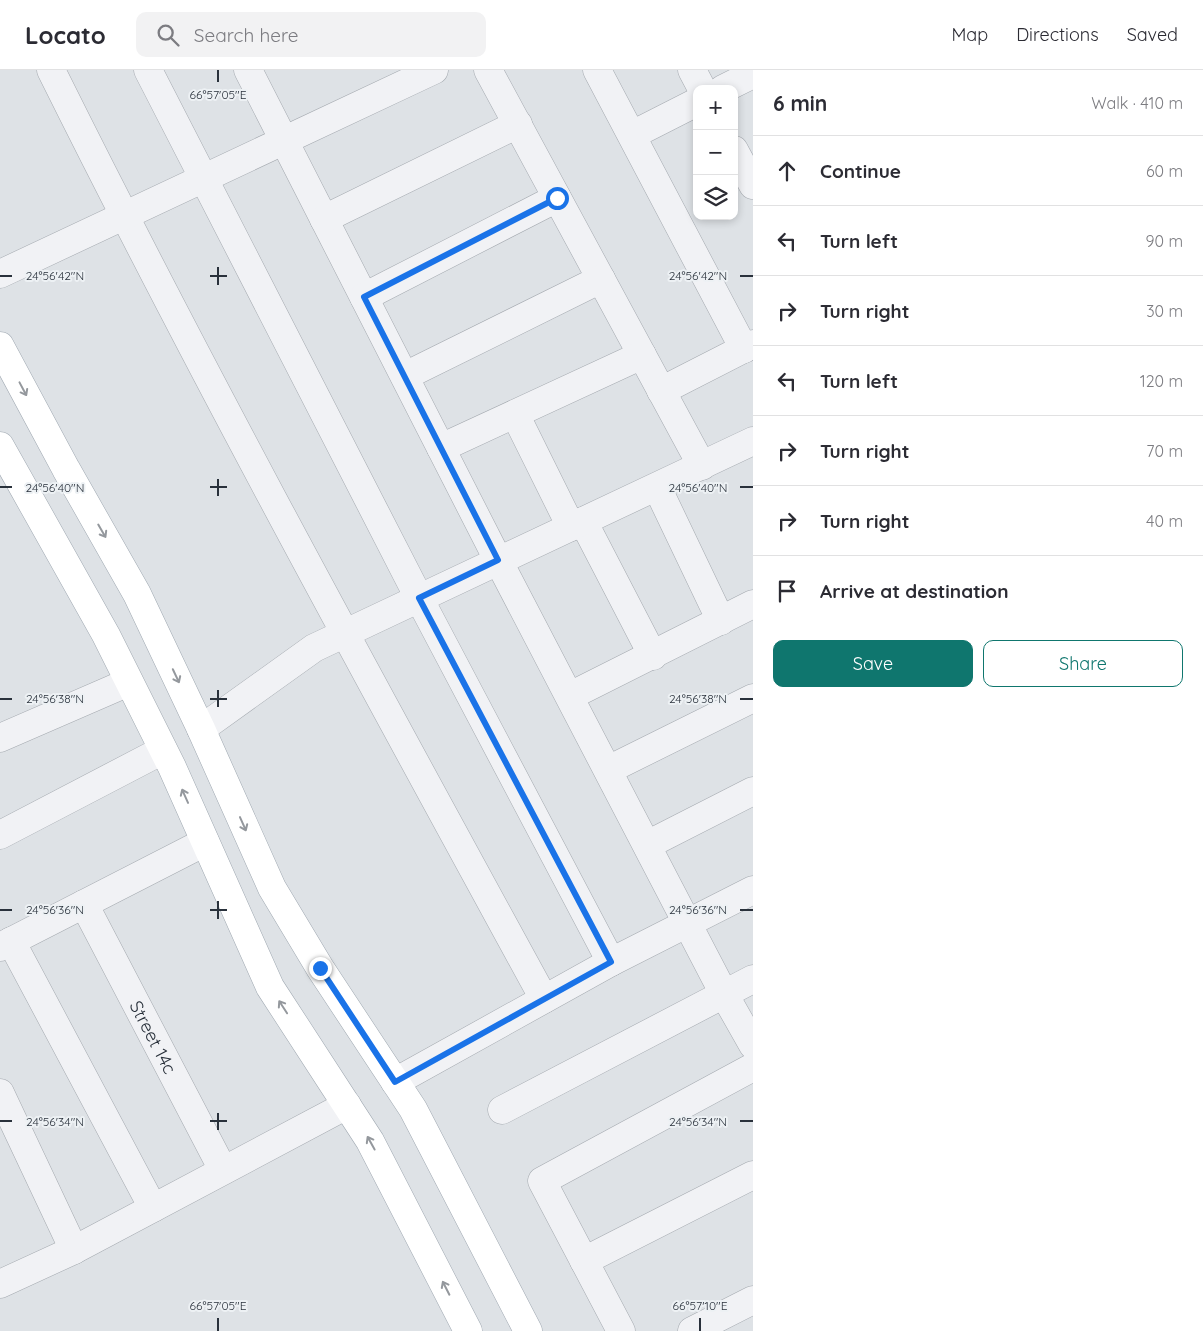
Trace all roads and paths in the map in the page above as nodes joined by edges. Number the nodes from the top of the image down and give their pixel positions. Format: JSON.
{"nodes":[{"id":1,"x":51,"y":70,"type":"edge"},
{"id":2,"x":148,"y":70,"type":"edge"},
{"id":3,"x":248,"y":70,"type":"edge"},
{"id":4,"x":434,"y":70,"type":"edge"},
{"id":5,"x":488,"y":70,"type":"edge"},
{"id":6,"x":597,"y":70,"type":"edge"},
{"id":7,"x":692,"y":70,"type":"edge"},
{"id":8,"x":753,"y":74,"type":"edge"},
{"id":9,"x":700,"y":85,"type":"edge"},
{"id":10,"x":731,"y":85,"type":"edge"},
{"id":11,"x":693,"y":104,"type":"edge"},
{"id":12,"x":518,"y":124,"type":"junction"},
{"id":13,"x":632,"y":135,"type":"junction"},
{"id":14,"x":284,"y":141,"type":"junction"},
{"id":15,"x":738,"y":157,"type":"edge"},
{"id":16,"x":203,"y":178,"type":"junction"},
{"id":17,"x":753,"y":185,"type":"edge"},
{"id":18,"x":557,"y":198,"type":"junction"},
{"id":19,"x":123,"y":216,"type":"junction"},
{"id":20,"x":324,"y":219,"type":"junction"},
{"id":21,"x":0,"y":274,"type":"edge"},
{"id":22,"x":601,"y":278,"type":"junction"},
{"id":23,"x":364,"y":297,"type":"junction"},
{"id":24,"x":0,"y":346,"type":"edge"},
{"id":25,"x":748,"y":346,"type":"edge"},
{"id":26,"x":642,"y":355,"type":"junction"},
{"id":27,"x":405,"y":376,"type":"junction"},
{"id":28,"x":661,"y":391,"type":"junction"},
{"id":29,"x":515,"y":414,"type":"junction"},
{"id":30,"x":753,"y":441,"type":"edge"},
{"id":31,"x":0,"y":446,"type":"edge"},
{"id":32,"x":441,"y":448,"type":"junction"},
{"id":33,"x":702,"y":466,"type":"junction"},
{"id":34,"x":657,"y":487,"type":"junction"},
{"id":35,"x":577,"y":524,"type":"junction"},
{"id":36,"x":498,"y":560,"type":"junction"},
{"id":37,"x":419,"y":598,"type":"junction"},
{"id":38,"x":753,"y":604,"type":"edge"},
{"id":39,"x":721,"y":621,"type":"junction"},
{"id":40,"x":344,"y":634,"type":"junction"},
{"id":41,"x":653,"y":656,"type":"junction"},
{"id":42,"x":129,"y":682,"type":"junction"},
{"id":43,"x":570,"y":696,"type":"junction"},
{"id":44,"x":753,"y":698,"type":"edge"},
{"id":45,"x":201,"y":729,"type":"junction"},
{"id":46,"x":0,"y":738,"type":"edge"},
{"id":47,"x":163,"y":750,"type":"junction"},
{"id":48,"x":608,"y":770,"type":"junction"},
{"id":49,"x":753,"y":791,"type":"edge"},
{"id":50,"x":0,"y":835,"type":"edge"},
{"id":51,"x":205,"y":842,"type":"junction"},
{"id":52,"x":647,"y":845,"type":"junction"},
{"id":53,"x":753,"y":890,"type":"edge"},
{"id":54,"x":84,"y":904,"type":"junction"},
{"id":55,"x":687,"y":923,"type":"junction"},
{"id":56,"x":6,"y":944,"type":"edge"},
{"id":57,"x":611,"y":962,"type":"junction"},
{"id":58,"x":753,"y":979,"type":"edge"},
{"id":59,"x":724,"y":994,"type":"junction"},
{"id":60,"x":544,"y":999,"type":"junction"},
{"id":61,"x":753,"y":1045,"type":"edge"},
{"id":62,"x":753,"y":1067,"type":"edge"},
{"id":63,"x":395,"y":1082,"type":"junction"},
{"id":64,"x":0,"y":1093,"type":"edge"},
{"id":65,"x":347,"y":1105,"type":"junction"},
{"id":66,"x":502,"y":1110,"type":"dead end"},
{"id":67,"x":223,"y":1170,"type":"junction"},
{"id":68,"x":753,"y":1175,"type":"edge"},
{"id":69,"x":153,"y":1208,"type":"junction"},
{"id":70,"x":74,"y":1250,"type":"junction"},
{"id":71,"x":584,"y":1261,"type":"junction"},
{"id":72,"x":0,"y":1284,"type":"edge"},
{"id":73,"x":753,"y":1300,"type":"edge"},
{"id":74,"x":468,"y":1331,"type":"edge"},
{"id":75,"x":528,"y":1331,"type":"edge"},
{"id":76,"x":621,"y":1331,"type":"edge"},
{"id":77,"x":692,"y":1331,"type":"edge"}],
"edges":[{"from":1,"to":19,"type":"street"},
{"from":2,"to":16,"type":"street"},
{"from":3,"to":14,"type":"street"},
{"from":4,"to":14,"type":"street"},
{"from":5,"to":12,"type":"street"},
{"from":6,"to":13,"type":"street"},
{"from":7,"to":9,"type":"street"},
{"from":8,"to":10,"type":"street"},
{"from":11,"to":13,"type":"street"},
{"from":12,"to":18,"type":"street"},
{"from":12,"to":20,"type":"street"},
{"from":13,"to":25,"type":"street"},
{"from":14,"to":16,"type":"street"},
{"from":14,"to":20,"type":"street"},
{"from":15,"to":17,"type":"street"},
{"from":16,"to":19,"type":"street"},
{"from":16,"to":37,"type":"street"},
{"from":18,"to":22,"type":"street"},
{"from":18,"to":23,"type":"street"},
{"from":19,"to":21,"type":"street"},
{"from":19,"to":40,"type":"street"},
{"from":20,"to":23,"type":"street"},
{"from":22,"to":26,"type":"street"},
{"from":22,"to":27,"type":"street"},
{"from":23,"to":27,"type":"street"},
{"from":24,"to":45,"type":"main road","one_way":true},
{"from":25,"to":28,"type":"street"},
{"from":26,"to":28,"type":"street"},
{"from":26,"to":29,"type":"street"},
{"from":27,"to":32,"type":"street"},
{"from":28,"to":33,"type":"street"},
{"from":29,"to":32,"type":"street"},
{"from":29,"to":35,"type":"street"},
{"from":30,"to":33,"type":"street"},
{"from":31,"to":42,"type":"main road"},
{"from":32,"to":36,"type":"street"},
{"from":33,"to":34,"type":"street"},
{"from":34,"to":35,"type":"street"},
{"from":34,"to":39,"type":"street"},
{"from":35,"to":36,"type":"street"},
{"from":35,"to":41,"type":"street"},
{"from":36,"to":37,"type":"street"},
{"from":36,"to":43,"type":"street"},
{"from":37,"to":40,"type":"street"},
{"from":37,"to":57,"type":"street"},
{"from":38,"to":39,"type":"street"},
{"from":39,"to":41,"type":"street"},
{"from":40,"to":45,"type":"street"},
{"from":40,"to":60,"type":"street"},
{"from":41,"to":43,"type":"street"},
{"from":42,"to":46,"type":"street"},
{"from":42,"to":47,"type":"main road"},
{"from":43,"to":48,"type":"street"},
{"from":44,"to":48,"type":"street"},
{"from":45,"to":63,"type":"main road","one_way":true},
{"from":47,"to":50,"type":"street"},
{"from":51,"to":47,"type":"main road","one_way":true},
{"from":48,"to":52,"type":"street"},
{"from":49,"to":52,"type":"street"},
{"from":51,"to":54,"type":"street"},
{"from":65,"to":51,"type":"main road","one_way":true},
{"from":52,"to":55,"type":"street"},
{"from":53,"to":55,"type":"street"},
{"from":54,"to":56,"type":"street"},
{"from":54,"to":67,"type":"street","name":"Street 14c"},
{"from":55,"to":57,"type":"street"},
{"from":55,"to":59,"type":"street"},
{"from":56,"to":69,"type":"street"},
{"from":57,"to":60,"type":"street"},
{"from":58,"to":59,"type":"street"},
{"from":59,"to":61,"type":"street"},
{"from":59,"to":66,"type":"street"},
{"from":60,"to":63,"type":"street"},
{"from":62,"to":71,"type":"street"},
{"from":63,"to":75,"type":"main road"},
{"from":64,"to":70,"type":"street"},
{"from":65,"to":67,"type":"street"},
{"from":74,"to":65,"type":"main road","one_way":true},
{"from":67,"to":69,"type":"street"},
{"from":68,"to":71,"type":"street"},
{"from":69,"to":70,"type":"street"},
{"from":70,"to":72,"type":"street"},
{"from":71,"to":76,"type":"street"},
{"from":73,"to":77,"type":"street"}]}
